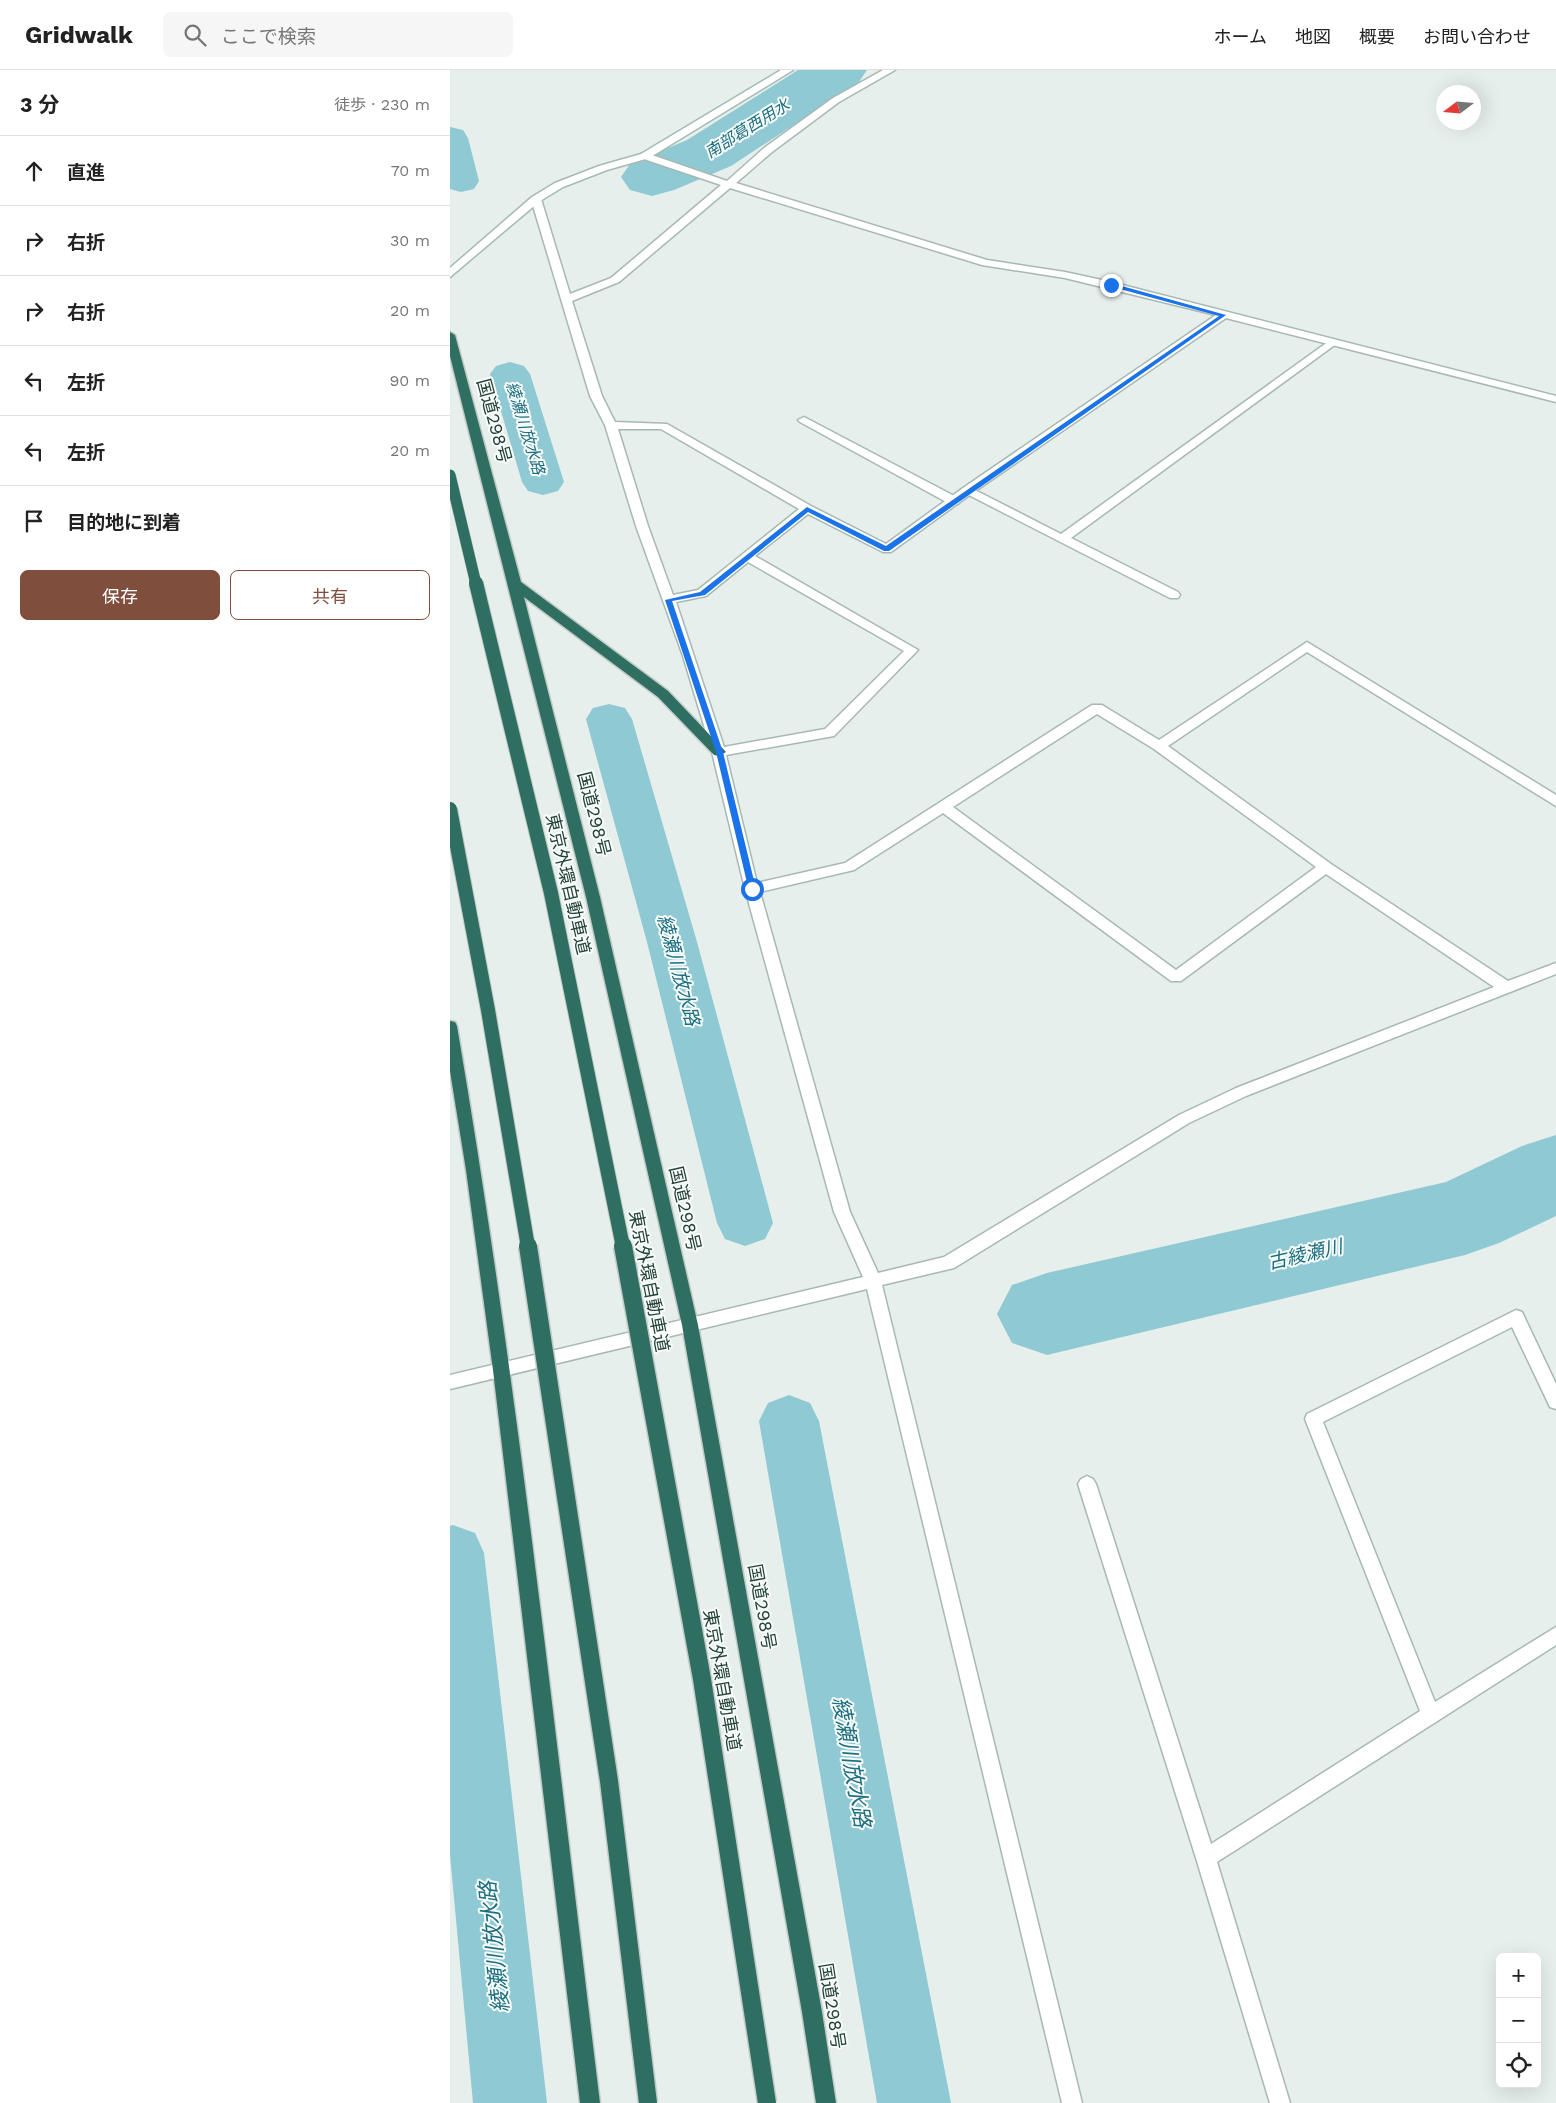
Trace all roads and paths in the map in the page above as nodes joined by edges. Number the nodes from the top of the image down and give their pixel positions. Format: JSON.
{"nodes":[{"id":1,"x":788,"y":70,"type":"edge"},
{"id":2,"x":890,"y":70,"type":"edge"},
{"id":3,"x":645,"y":156,"type":"junction"},
{"id":4,"x":727,"y":184,"type":"junction"},
{"id":5,"x":536,"y":199,"type":"junction"},
{"id":6,"x":450,"y":274,"type":"edge"},
{"id":7,"x":567,"y":299,"type":"junction"},
{"id":8,"x":1224,"y":315,"type":"junction"},
{"id":9,"x":450,"y":335,"type":"edge"},
{"id":10,"x":1332,"y":342,"type":"junction"},
{"id":11,"x":1556,"y":399,"type":"edge"},
{"id":12,"x":804,"y":420,"type":"dead end"},
{"id":13,"x":611,"y":425,"type":"junction"},
{"id":14,"x":450,"y":475,"type":"edge"},
{"id":15,"x":967,"y":491,"type":"junction"},
{"id":16,"x":954,"y":501,"type":"junction"},
{"id":17,"x":807,"y":509,"type":"junction"},
{"id":18,"x":1062,"y":539,"type":"junction"},
{"id":19,"x":749,"y":558,"type":"junction"},
{"id":20,"x":515,"y":584,"type":"junction"},
{"id":21,"x":1174,"y":595,"type":"dead end"},
{"id":22,"x":668,"y":600,"type":"junction"},
{"id":23,"x":1159,"y":746,"type":"junction"},
{"id":24,"x":719,"y":752,"type":"junction"},
{"id":25,"x":1556,"y":801,"type":"edge"},
{"id":26,"x":942,"y":806,"type":"junction"},
{"id":27,"x":450,"y":809,"type":"edge"},
{"id":28,"x":1326,"y":867,"type":"junction"},
{"id":29,"x":752,"y":889,"type":"junction"},
{"id":30,"x":1556,"y":968,"type":"edge"},
{"id":31,"x":1504,"y":986,"type":"junction"},
{"id":32,"x":450,"y":1026,"type":"edge"},
{"id":33,"x":873,"y":1281,"type":"junction"},
{"id":34,"x":690,"y":1325,"type":"junction"},
{"id":35,"x":502,"y":1370,"type":"junction"},
{"id":36,"x":450,"y":1382,"type":"edge"},
{"id":37,"x":1556,"y":1402,"type":"edge"},
{"id":38,"x":1088,"y":1484,"type":"dead end"},
{"id":39,"x":1556,"y":1636,"type":"edge"},
{"id":40,"x":1431,"y":1715,"type":"junction"},
{"id":41,"x":1206,"y":1858,"type":"junction"},
{"id":42,"x":590,"y":2103,"type":"edge"},
{"id":43,"x":648,"y":2103,"type":"edge"},
{"id":44,"x":768,"y":2103,"type":"edge"},
{"id":45,"x":826,"y":2103,"type":"edge"},
{"id":46,"x":1072,"y":2103,"type":"edge"},
{"id":47,"x":1280,"y":2103,"type":"edge"}],
"edges":[{"from":1,"to":3,"type":"street"},
{"from":2,"to":4,"type":"street"},
{"from":3,"to":4,"type":"street"},
{"from":3,"to":5,"type":"street"},
{"from":4,"to":7,"type":"street"},
{"from":4,"to":8,"type":"street"},
{"from":5,"to":6,"type":"street"},
{"from":5,"to":7,"type":"street"},
{"from":7,"to":13,"type":"street"},
{"from":8,"to":10,"type":"street"},
{"from":8,"to":15,"type":"street"},
{"from":9,"to":20,"type":"highway","name":"国道298号"},
{"from":10,"to":11,"type":"street"},
{"from":10,"to":18,"type":"street"},
{"from":12,"to":16,"type":"street"},
{"from":13,"to":17,"type":"street"},
{"from":13,"to":22,"type":"street"},
{"from":14,"to":44,"type":"highway","name":"東京外環自動車道","bridge":true},
{"from":15,"to":16,"type":"street"},
{"from":15,"to":18,"type":"street"},
{"from":16,"to":17,"type":"street"},
{"from":17,"to":19,"type":"street"},
{"from":18,"to":21,"type":"street"},
{"from":19,"to":22,"type":"street"},
{"from":19,"to":24,"type":"street"},
{"from":20,"to":24,"type":"highway"},
{"from":20,"to":34,"type":"highway","name":"国道298号"},
{"from":22,"to":24,"type":"street"},
{"from":23,"to":25,"type":"street"},
{"from":23,"to":26,"type":"street"},
{"from":23,"to":28,"type":"street"},
{"from":24,"to":29,"type":"street"},
{"from":26,"to":28,"type":"street"},
{"from":26,"to":29,"type":"street"},
{"from":27,"to":43,"type":"highway","bridge":true},
{"from":28,"to":31,"type":"street"},
{"from":29,"to":33,"type":"street"},
{"from":30,"to":31,"type":"street"},
{"from":31,"to":33,"type":"street"},
{"from":32,"to":35,"type":"highway"},
{"from":33,"to":34,"type":"street"},
{"from":33,"to":46,"type":"street"},
{"from":34,"to":35,"type":"street"},
{"from":34,"to":45,"type":"highway","name":"国道298号"},
{"from":35,"to":36,"type":"street"},
{"from":35,"to":42,"type":"highway"},
{"from":37,"to":40,"type":"street"},
{"from":38,"to":41,"type":"street"},
{"from":39,"to":40,"type":"street"},
{"from":40,"to":41,"type":"street"},
{"from":41,"to":47,"type":"street"}]}
